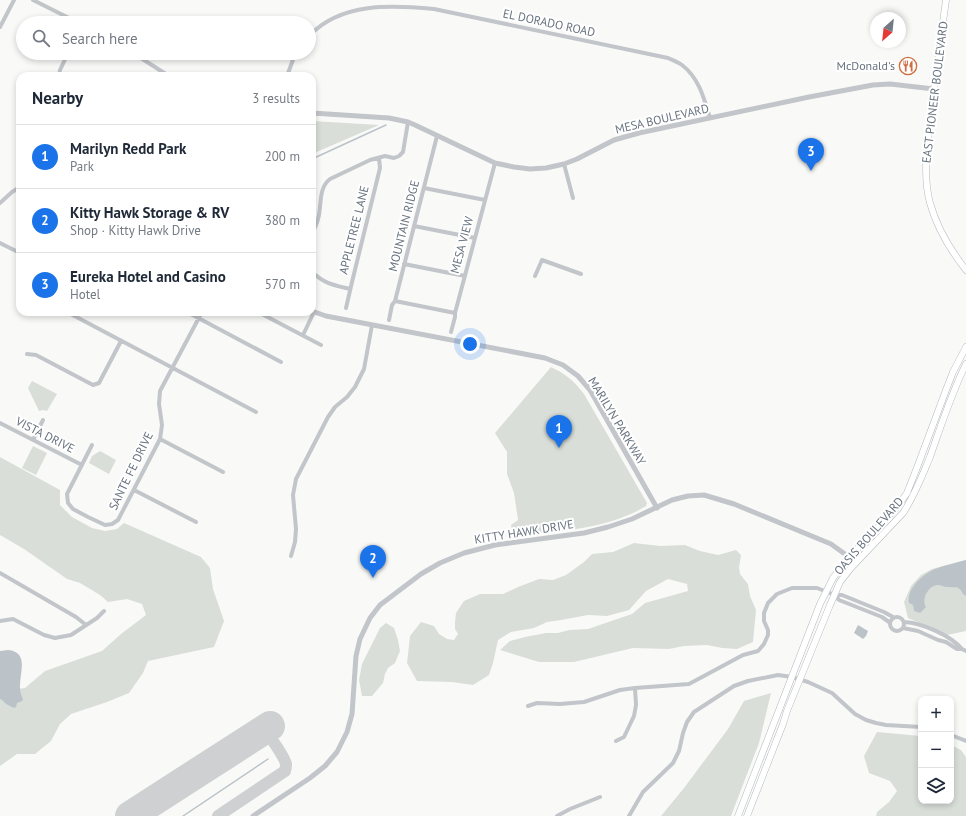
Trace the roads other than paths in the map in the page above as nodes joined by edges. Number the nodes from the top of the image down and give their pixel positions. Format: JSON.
{"nodes":[{"id":1,"x":14,"y":0,"type":"edge"},
{"id":2,"x":33,"y":0,"type":"edge"},
{"id":3,"x":946,"y":0,"type":"edge"},
{"id":4,"x":64,"y":16,"type":"edge"},
{"id":5,"x":0,"y":27,"type":"edge"},
{"id":6,"x":316,"y":30,"type":"edge"},
{"id":7,"x":65,"y":60,"type":"edge"},
{"id":8,"x":143,"y":60,"type":"edge"},
{"id":9,"x":293,"y":60,"type":"edge"},
{"id":10,"x":59,"y":72,"type":"edge"},
{"id":11,"x":159,"y":72,"type":"edge"},
{"id":12,"x":289,"y":72,"type":"edge"},
{"id":13,"x":934,"y":89,"type":"junction"},
{"id":14,"x":316,"y":113,"type":"edge"},
{"id":15,"x":710,"y":118,"type":"junction"},
{"id":16,"x":408,"y":122,"type":"junction"},
{"id":17,"x":437,"y":136,"type":"junction"},
{"id":18,"x":379,"y":158,"type":"junction"},
{"id":19,"x":495,"y":163,"type":"junction"},
{"id":20,"x":564,"y":164,"type":"junction"},
{"id":21,"x":424,"y":188,"type":"junction"},
{"id":22,"x":16,"y":190,"type":"edge"},
{"id":23,"x":573,"y":198,"type":"dead end"},
{"id":24,"x":485,"y":200,"type":"junction"},
{"id":25,"x":0,"y":203,"type":"edge"},
{"id":26,"x":316,"y":223,"type":"edge"},
{"id":27,"x":414,"y":226,"type":"junction"},
{"id":28,"x":475,"y":238,"type":"junction"},
{"id":29,"x":0,"y":243,"type":"edge"},
{"id":30,"x":16,"y":251,"type":"edge"},
{"id":31,"x":404,"y":264,"type":"junction"},
{"id":32,"x":966,"y":270,"type":"edge"},
{"id":33,"x":580,"y":274,"type":"dead end"},
{"id":34,"x":316,"y":276,"type":"edge"},
{"id":35,"x":465,"y":276,"type":"junction"},
{"id":36,"x":535,"y":276,"type":"dead end"},
{"id":37,"x":350,"y":289,"type":"junction"},
{"id":38,"x":395,"y":301,"type":"junction"},
{"id":39,"x":346,"y":308,"type":"dead end"},
{"id":40,"x":316,"y":313,"type":"edge"},
{"id":41,"x":455,"y":313,"type":"junction"},
{"id":42,"x":74,"y":316,"type":"edge"},
{"id":43,"x":195,"y":316,"type":"edge"},
{"id":44,"x":266,"y":316,"type":"edge"},
{"id":45,"x":311,"y":316,"type":"edge"},
{"id":46,"x":199,"y":318,"type":"junction"},
{"id":47,"x":389,"y":320,"type":"dead end"},
{"id":48,"x":372,"y":325,"type":"junction"},
{"id":49,"x":451,"y":332,"type":"dead end"},
{"id":50,"x":303,"y":335,"type":"junction"},
{"id":51,"x":121,"y":341,"type":"junction"},
{"id":52,"x":321,"y":345,"type":"dead end"},
{"id":53,"x":966,"y":347,"type":"edge"},
{"id":54,"x":27,"y":354,"type":"dead end"},
{"id":55,"x":281,"y":362,"type":"dead end"},
{"id":56,"x":966,"y":364,"type":"edge"},
{"id":57,"x":172,"y":368,"type":"junction"},
{"id":58,"x":256,"y":412,"type":"dead end"},
{"id":59,"x":43,"y":420,"type":"dead end"},
{"id":60,"x":0,"y":423,"type":"edge"},
{"id":61,"x":160,"y":439,"type":"junction"},
{"id":62,"x":33,"y":440,"type":"junction"},
{"id":63,"x":92,"y":445,"type":"dead end"},
{"id":64,"x":82,"y":465,"type":"junction"},
{"id":65,"x":223,"y":472,"type":"dead end"},
{"id":66,"x":134,"y":490,"type":"junction"},
{"id":67,"x":657,"y":508,"type":"junction"},
{"id":68,"x":196,"y":522,"type":"dead end"},
{"id":69,"x":291,"y":556,"type":"dead end"},
{"id":70,"x":850,"y":557,"type":"junction"},
{"id":71,"x":856,"y":562,"type":"junction"},
{"id":72,"x":0,"y":573,"type":"edge"},
{"id":73,"x":826,"y":591,"type":"junction"},
{"id":74,"x":835,"y":595,"type":"junction"},
{"id":75,"x":104,"y":611,"type":"dead end"},
{"id":76,"x":893,"y":617,"type":"junction"},
{"id":77,"x":0,"y":621,"type":"edge"},
{"id":78,"x":889,"y":622,"type":"junction"},
{"id":79,"x":904,"y":622,"type":"junction"},
{"id":80,"x":86,"y":625,"type":"junction"},
{"id":81,"x":903,"y":628,"type":"junction"},
{"id":82,"x":964,"y":650,"type":"edge"},
{"id":83,"x":792,"y":678,"type":"junction"},
{"id":84,"x":800,"y":680,"type":"junction"},
{"id":85,"x":635,"y":688,"type":"junction"},
{"id":86,"x":528,"y":706,"type":"dead end"},
{"id":87,"x":918,"y":727,"type":"edge"},
{"id":88,"x":954,"y":736,"type":"edge"},
{"id":89,"x":616,"y":741,"type":"dead end"},
{"id":90,"x":966,"y":741,"type":"edge"},
{"id":91,"x":600,"y":797,"type":"dead end"},
{"id":92,"x":253,"y":816,"type":"edge"},
{"id":93,"x":557,"y":816,"type":"edge"},
{"id":94,"x":629,"y":816,"type":"edge"},
{"id":95,"x":738,"y":816,"type":"edge"},
{"id":96,"x":747,"y":816,"type":"edge"}],
"edges":[{"from":1,"to":5,"type":"street"},
{"from":2,"to":4,"type":"street"},
{"from":3,"to":13,"type":"main road","name":"EAST PIONEER BOULEVARD"},
{"from":6,"to":15,"type":"street","name":"EL DORADO ROAD"},
{"from":7,"to":10,"type":"street"},
{"from":8,"to":11,"type":"street"},
{"from":9,"to":12,"type":"street"},
{"from":13,"to":15,"type":"street","name":"MESA BOULEVARD"},
{"from":13,"to":32,"type":"main road","name":"EAST PIONEER BOULEVARD"},
{"from":14,"to":16,"type":"street","name":"MESA BOULEVARD"},
{"from":15,"to":20,"type":"street","name":"MESA BOULEVARD"},
{"from":16,"to":17,"type":"street","name":"MESA BOULEVARD"},
{"from":16,"to":18,"type":"street"},
{"from":17,"to":19,"type":"street","name":"MESA BOULEVARD"},
{"from":17,"to":21,"type":"street","name":"MOUNTAIN RIDGE"},
{"from":18,"to":26,"type":"street"},
{"from":18,"to":37,"type":"street","name":"APPLETREE LANE"},
{"from":19,"to":20,"type":"street","name":"MESA BOULEVARD"},
{"from":19,"to":24,"type":"street","name":"MESA VIEW"},
{"from":20,"to":23,"type":"street"},
{"from":21,"to":24,"type":"street"},
{"from":21,"to":27,"type":"street","name":"MOUNTAIN RIDGE"},
{"from":22,"to":25,"type":"street"},
{"from":24,"to":28,"type":"street","name":"MESA VIEW"},
{"from":27,"to":28,"type":"street"},
{"from":27,"to":31,"type":"street","name":"MOUNTAIN RIDGE"},
{"from":28,"to":35,"type":"street","name":"MESA VIEW"},
{"from":29,"to":30,"type":"street"},
{"from":31,"to":35,"type":"street"},
{"from":31,"to":38,"type":"street","name":"MOUNTAIN RIDGE"},
{"from":33,"to":36,"type":"street"},
{"from":34,"to":37,"type":"street"},
{"from":35,"to":41,"type":"street","name":"MESA VIEW"},
{"from":37,"to":39,"type":"street","name":"APPLETREE LANE"},
{"from":38,"to":41,"type":"street"},
{"from":38,"to":47,"type":"street","name":"MOUNTAIN RIDGE"},
{"from":40,"to":48,"type":"street","name":"MARILYN PARKWAY"},
{"from":41,"to":49,"type":"street","name":"MESA VIEW"},
{"from":42,"to":51,"type":"street"},
{"from":43,"to":46,"type":"street"},
{"from":44,"to":50,"type":"street"},
{"from":45,"to":50,"type":"street"},
{"from":46,"to":55,"type":"street"},
{"from":46,"to":57,"type":"street","name":"SANTE FE DRIVE"},
{"from":48,"to":67,"type":"street","name":"MARILYN PARKWAY"},
{"from":48,"to":69,"type":"street"},
{"from":50,"to":52,"type":"street"},
{"from":51,"to":54,"type":"street"},
{"from":51,"to":57,"type":"street"},
{"from":53,"to":70,"type":"main road","name":"OASIS BOULEVARD"},
{"from":56,"to":71,"type":"main road","name":"OASIS BOULEVARD"},
{"from":57,"to":58,"type":"street"},
{"from":57,"to":61,"type":"street","name":"SANTE FE DRIVE"},
{"from":59,"to":62,"type":"street"},
{"from":60,"to":62,"type":"street","name":"VISTA DRIVE"},
{"from":61,"to":65,"type":"street"},
{"from":61,"to":66,"type":"street","name":"SANTE FE DRIVE"},
{"from":62,"to":64,"type":"street","name":"VISTA DRIVE"},
{"from":63,"to":64,"type":"street"},
{"from":64,"to":66,"type":"street","name":"SANTE FE DRIVE"},
{"from":66,"to":68,"type":"street"},
{"from":67,"to":70,"type":"street","name":"KITTY HAWK DRIVE"},
{"from":67,"to":92,"type":"street","name":"KITTY HAWK DRIVE"},
{"from":70,"to":71,"type":"street","name":"KITTY HAWK DRIVE"},
{"from":70,"to":73,"type":"main road","name":"OASIS BOULEVARD"},
{"from":71,"to":74,"type":"main road","name":"OASIS BOULEVARD"},
{"from":72,"to":80,"type":"street"},
{"from":73,"to":74,"type":"street"},
{"from":73,"to":83,"type":"main road","name":"OASIS BOULEVARD"},
{"from":73,"to":85,"type":"street"},
{"from":74,"to":76,"type":"street"},
{"from":74,"to":78,"type":"street"},
{"from":74,"to":84,"type":"main road","name":"OASIS BOULEVARD"},
{"from":75,"to":80,"type":"street"},
{"from":76,"to":78,"type":"street"},
{"from":76,"to":79,"type":"street"},
{"from":77,"to":80,"type":"street"},
{"from":78,"to":81,"type":"street"},
{"from":79,"to":81,"type":"street"},
{"from":79,"to":82,"type":"street"},
{"from":81,"to":82,"type":"street"},
{"from":83,"to":84,"type":"street"},
{"from":83,"to":94,"type":"street"},
{"from":83,"to":95,"type":"main road","name":"OASIS BOULEVARD"},
{"from":84,"to":87,"type":"street"},
{"from":84,"to":96,"type":"main road","name":"OASIS BOULEVARD"},
{"from":85,"to":86,"type":"street"},
{"from":85,"to":89,"type":"street"},
{"from":88,"to":90,"type":"street"},
{"from":91,"to":93,"type":"street"}]}
